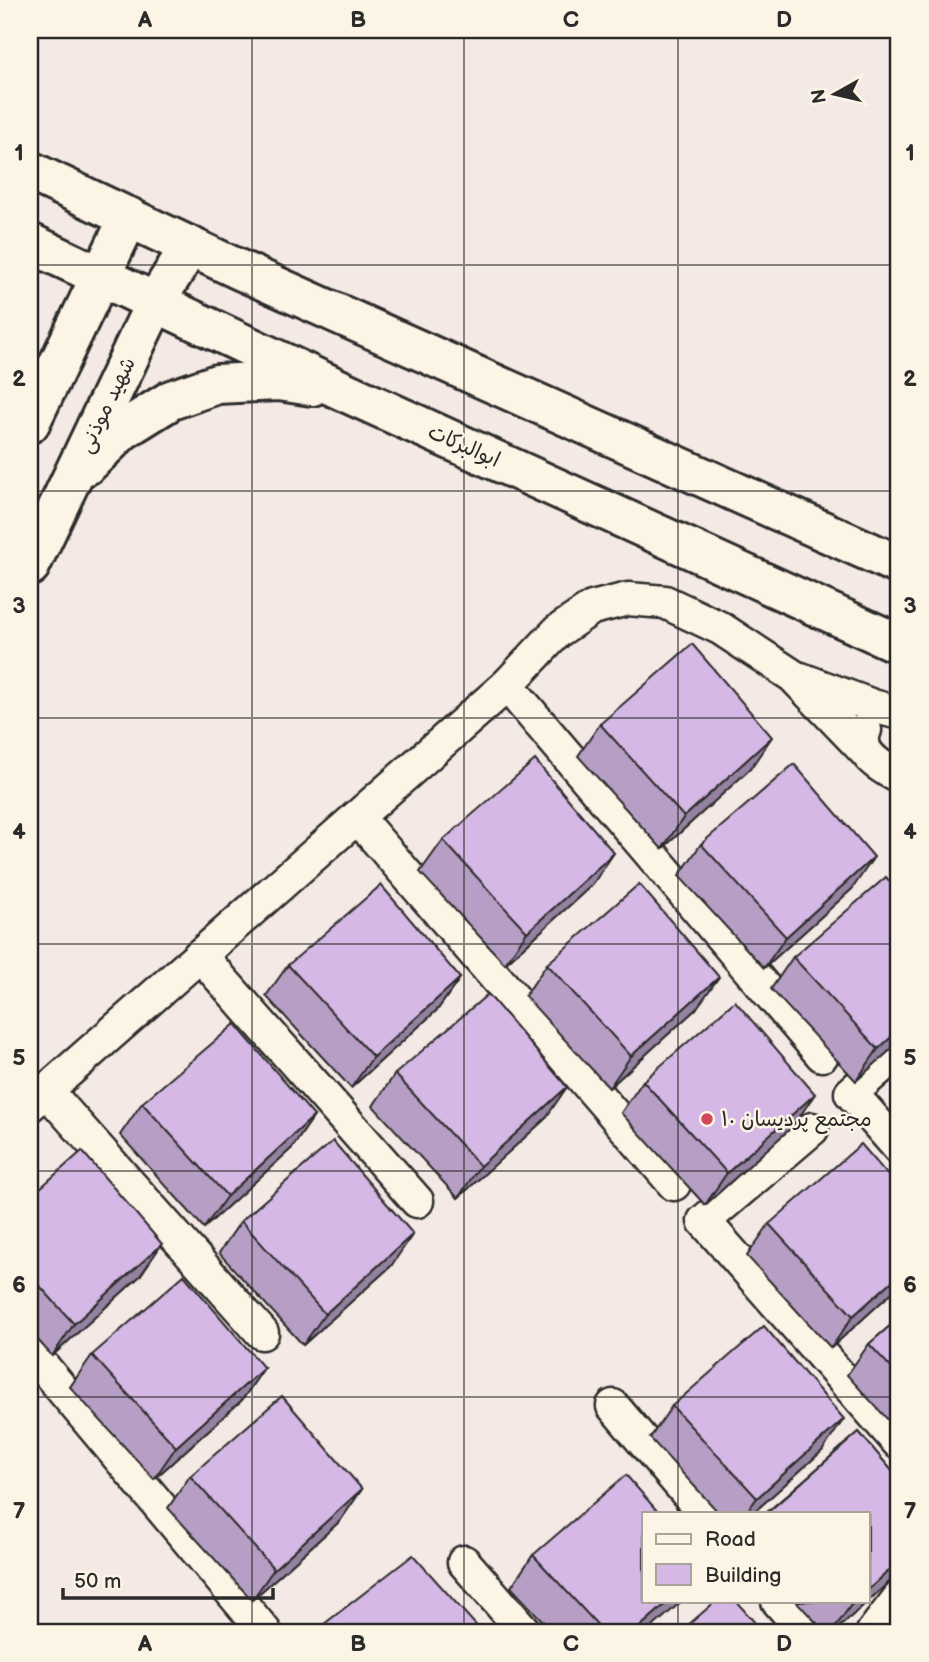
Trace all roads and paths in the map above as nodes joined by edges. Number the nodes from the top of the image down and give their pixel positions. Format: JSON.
{"nodes":[{"id":1,"x":30,"y":171,"type":"edge"},
{"id":2,"x":129,"y":218,"type":"junction"},
{"id":3,"x":30,"y":243,"type":"edge"},
{"id":4,"x":190,"y":246,"type":"junction"},
{"id":5,"x":100,"y":275,"type":"junction"},
{"id":6,"x":156,"y":302,"type":"junction"},
{"id":7,"x":341,"y":390,"type":"junction"},
{"id":8,"x":30,"y":423,"type":"edge"},
{"id":9,"x":67,"y":488,"type":"junction"},
{"id":10,"x":899,"y":565,"type":"edge"},
{"id":11,"x":30,"y":566,"type":"edge"},
{"id":12,"x":894,"y":643,"type":"edge"},
{"id":13,"x":793,"y":676,"type":"junction"},
{"id":14,"x":508,"y":685,"type":"junction"},
{"id":15,"x":899,"y":714,"type":"edge"},
{"id":16,"x":865,"y":751,"type":"junction"},
{"id":17,"x":899,"y":777,"type":"edge"},
{"id":18,"x":357,"y":817,"type":"junction"},
{"id":19,"x":200,"y":955,"type":"junction"},
{"id":20,"x":899,"y":1051,"type":"edge"},
{"id":21,"x":822,"y":1055,"type":"dead end"},
{"id":22,"x":38,"y":1098,"type":"edge"},
{"id":23,"x":811,"y":1129,"type":"edge"},
{"id":24,"x":899,"y":1148,"type":"edge"},
{"id":25,"x":674,"y":1184,"type":"dead end"},
{"id":26,"x":417,"y":1201,"type":"dead end"},
{"id":27,"x":262,"y":1333,"type":"dead end"},
{"id":28,"x":30,"y":1351,"type":"edge"},
{"id":29,"x":614,"y":1406,"type":"dead end"},
{"id":30,"x":899,"y":1443,"type":"edge"},
{"id":31,"x":703,"y":1512,"type":"edge"},
{"id":32,"x":464,"y":1563,"type":"dead end"},
{"id":33,"x":899,"y":1598,"type":"edge"},
{"id":34,"x":779,"y":1602,"type":"edge"},
{"id":35,"x":265,"y":1632,"type":"edge"},
{"id":36,"x":526,"y":1632,"type":"edge"},
{"id":37,"x":805,"y":1632,"type":"edge"},
{"id":38,"x":873,"y":1632,"type":"edge"}],
"edges":[{"from":1,"to":2,"type":"main road"},
{"from":2,"to":4,"type":"main road"},
{"from":2,"to":5,"type":"main road"},
{"from":3,"to":5,"type":"main road","name":"ابوالبرکات"},
{"from":4,"to":6,"type":"main road","name":"شهید موذنی"},
{"from":4,"to":10,"type":"main road"},
{"from":5,"to":6,"type":"main road","name":"ابوالبرکات"},
{"from":5,"to":8,"type":"main road"},
{"from":6,"to":7,"type":"main road","name":"ابوالبرکات"},
{"from":6,"to":9,"type":"main road","name":"شهید موذنی"},
{"from":7,"to":9,"type":"main road"},
{"from":7,"to":12,"type":"main road","name":"ابوالبرکات"},
{"from":9,"to":11,"type":"main road","name":"شهید موذنی"},
{"from":13,"to":14,"type":"street"},
{"from":13,"to":15,"type":"street"},
{"from":13,"to":16,"type":"street"},
{"from":14,"to":18,"type":"street"},
{"from":14,"to":21,"type":"street"},
{"from":15,"to":16,"type":"street"},
{"from":16,"to":17,"type":"street"},
{"from":18,"to":19,"type":"street"},
{"from":18,"to":25,"type":"street"},
{"from":19,"to":22,"type":"street"},
{"from":19,"to":26,"type":"street"},
{"from":20,"to":24,"type":"street"},
{"from":22,"to":27,"type":"street"},
{"from":23,"to":30,"type":"street"},
{"from":28,"to":35,"type":"street"},
{"from":29,"to":31,"type":"street"},
{"from":32,"to":36,"type":"street"},
{"from":33,"to":38,"type":"street"},
{"from":34,"to":37,"type":"street"}]}
